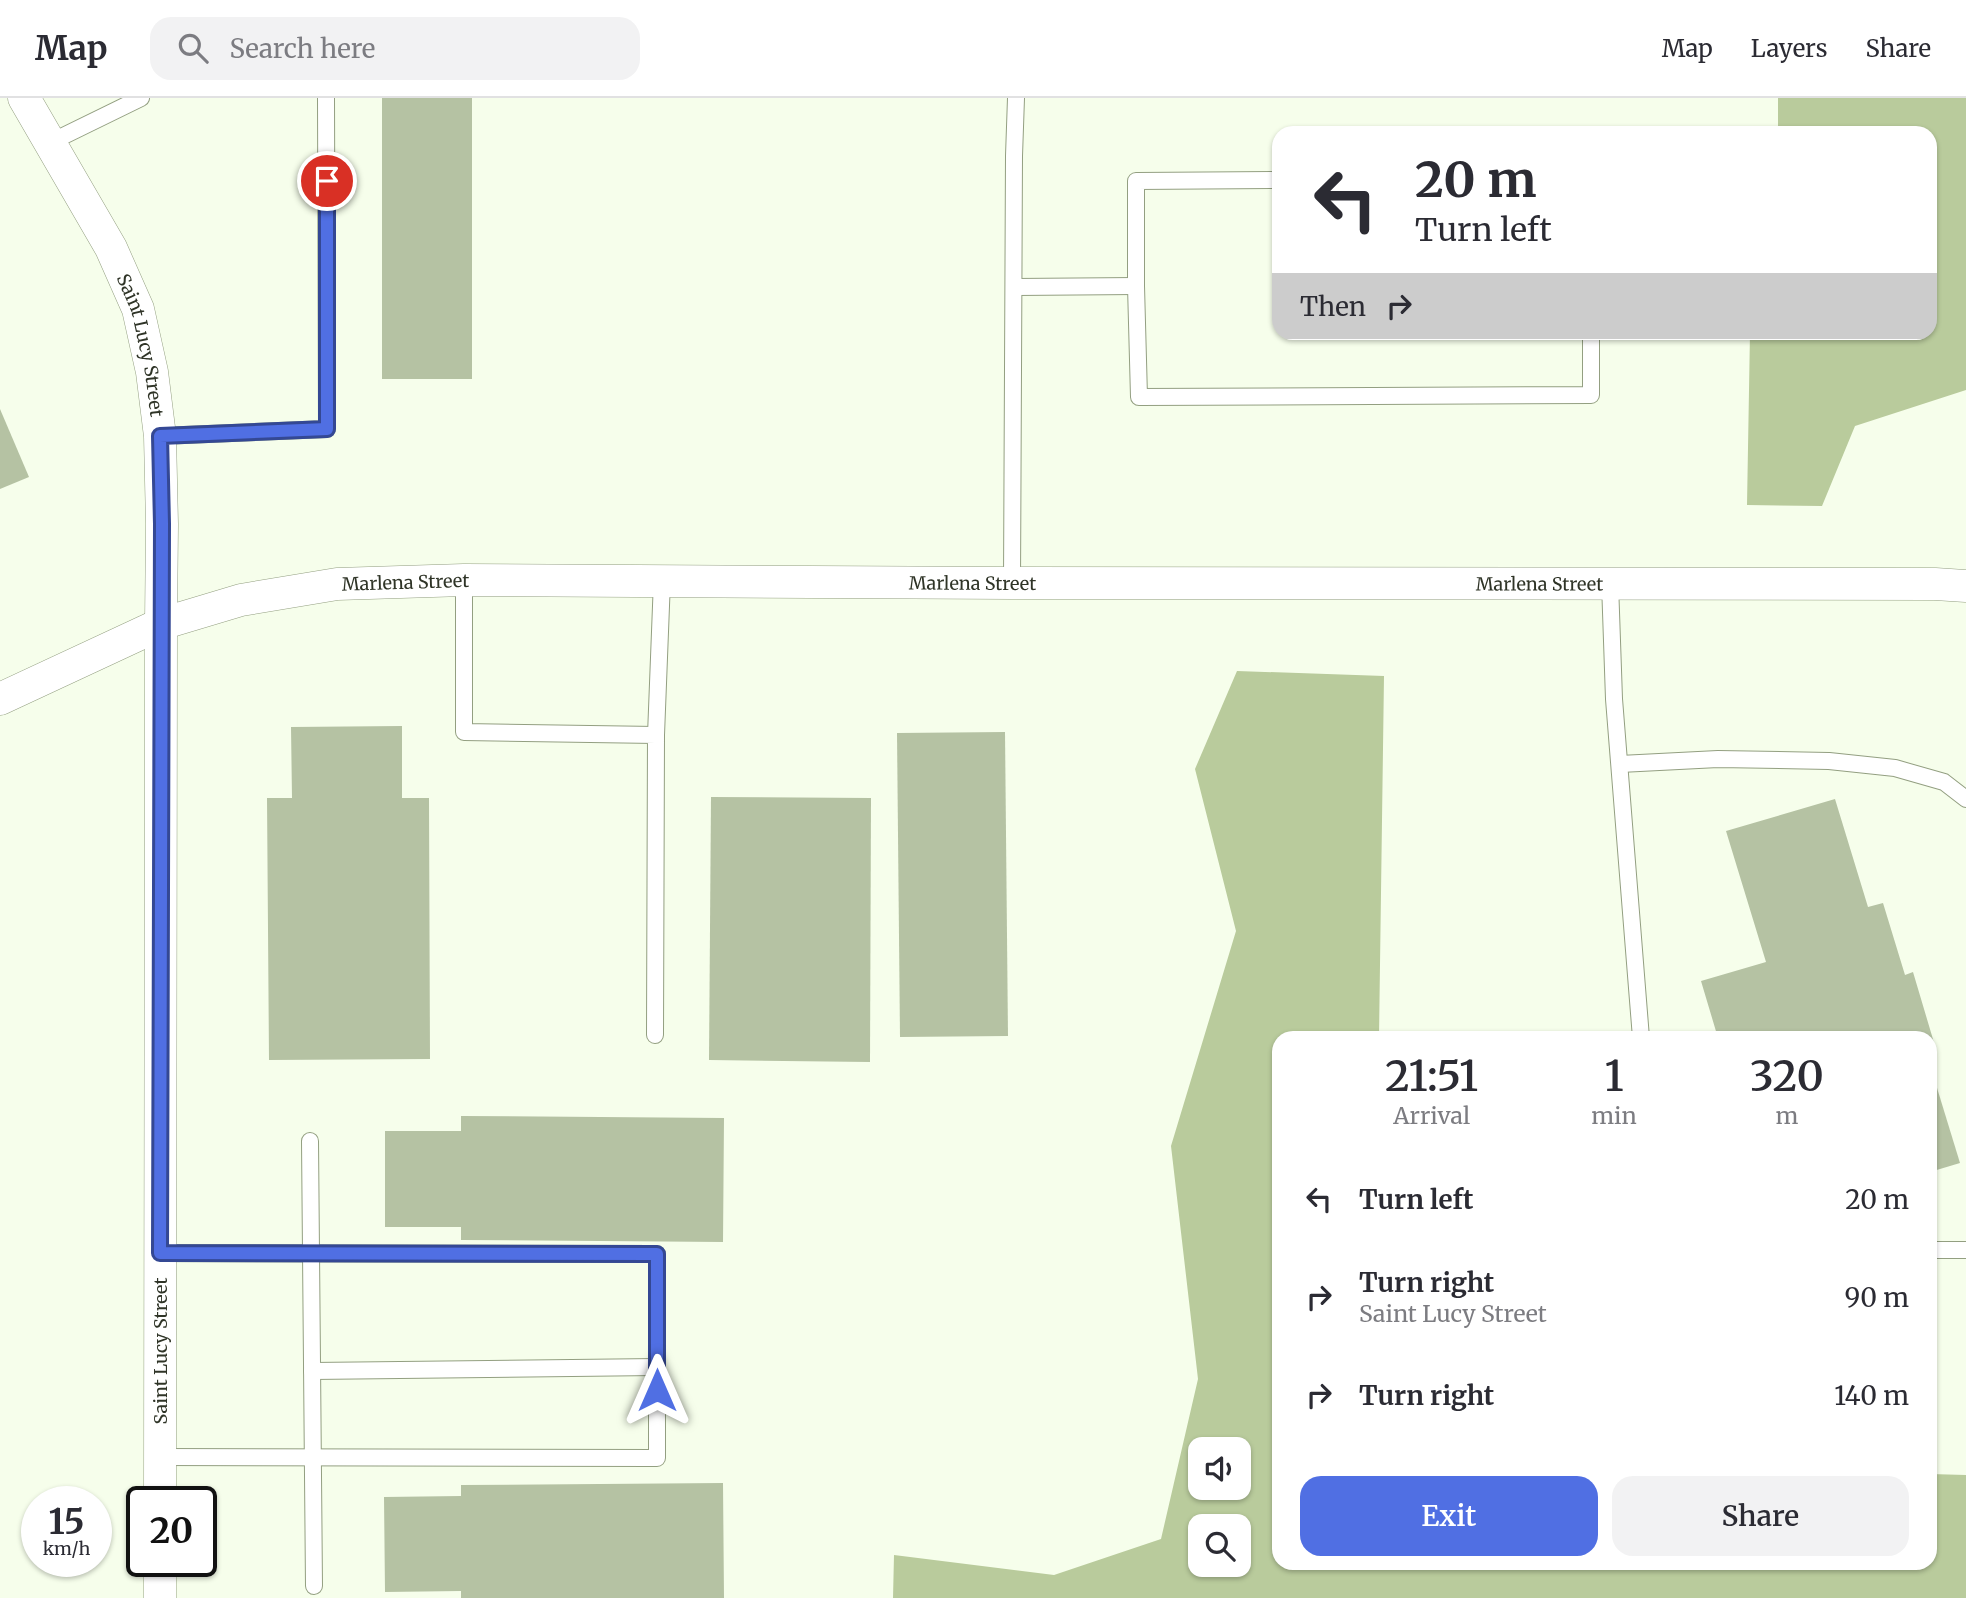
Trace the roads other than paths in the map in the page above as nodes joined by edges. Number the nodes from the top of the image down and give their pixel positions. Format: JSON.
{"nodes":[{"id":1,"x":24,"y":98,"type":"edge"},
{"id":2,"x":141,"y":98,"type":"edge"},
{"id":3,"x":326,"y":98,"type":"edge"},
{"id":4,"x":1016,"y":98,"type":"edge"},
{"id":5,"x":49,"y":144,"type":"junction"},
{"id":6,"x":1272,"y":180,"type":"edge"},
{"id":7,"x":1136,"y":286,"type":"junction"},
{"id":8,"x":1014,"y":287,"type":"junction"},
{"id":9,"x":1591,"y":340,"type":"edge"},
{"id":10,"x":160,"y":436,"type":"junction"},
{"id":11,"x":464,"y":579,"type":"junction"},
{"id":12,"x":662,"y":580,"type":"junction"},
{"id":13,"x":1012,"y":583,"type":"junction"},
{"id":14,"x":1610,"y":583,"type":"junction"},
{"id":15,"x":1966,"y":586,"type":"edge"},
{"id":16,"x":161,"y":624,"type":"junction"},
{"id":17,"x":0,"y":699,"type":"edge"},
{"id":18,"x":656,"y":735,"type":"junction"},
{"id":19,"x":1620,"y":764,"type":"junction"},
{"id":20,"x":1966,"y":799,"type":"edge"},
{"id":21,"x":1640,"y":1031,"type":"edge"},
{"id":22,"x":654,"y":1035,"type":"dead end"},
{"id":23,"x":310,"y":1141,"type":"dead end"},
{"id":24,"x":1937,"y":1250,"type":"edge"},
{"id":25,"x":1966,"y":1250,"type":"edge"},
{"id":26,"x":160,"y":1253,"type":"junction"},
{"id":27,"x":311,"y":1253,"type":"junction"},
{"id":28,"x":657,"y":1367,"type":"junction"},
{"id":29,"x":312,"y":1371,"type":"junction"},
{"id":30,"x":160,"y":1457,"type":"junction"},
{"id":31,"x":313,"y":1457,"type":"junction"},
{"id":32,"x":160,"y":1486,"type":"edge"},
{"id":33,"x":160,"y":1577,"type":"edge"},
{"id":34,"x":314,"y":1587,"type":"dead end"},
{"id":35,"x":160,"y":1598,"type":"edge"}],
"edges":[{"from":1,"to":5,"type":"street","name":"Saint Lucy Street"},
{"from":2,"to":5,"type":"lane"},
{"from":3,"to":10,"type":"lane"},
{"from":4,"to":8,"type":"lane"},
{"from":5,"to":10,"type":"street","name":"Saint Lucy Street"},
{"from":6,"to":7,"type":"lane"},
{"from":7,"to":8,"type":"lane"},
{"from":7,"to":9,"type":"lane"},
{"from":8,"to":13,"type":"lane"},
{"from":10,"to":16,"type":"street","name":"Saint Lucy Street"},
{"from":11,"to":12,"type":"street","name":"Marlena Street"},
{"from":11,"to":16,"type":"street","name":"Marlena Street"},
{"from":11,"to":18,"type":"lane"},
{"from":12,"to":13,"type":"street","name":"Marlena Street"},
{"from":12,"to":18,"type":"lane"},
{"from":13,"to":14,"type":"street","name":"Marlena Street"},
{"from":14,"to":15,"type":"street","name":"Marlena Street"},
{"from":14,"to":19,"type":"lane"},
{"from":16,"to":17,"type":"street","name":"Marlena Street"},
{"from":16,"to":26,"type":"street","name":"Saint Lucy Street"},
{"from":18,"to":22,"type":"lane"},
{"from":19,"to":20,"type":"lane"},
{"from":19,"to":21,"type":"lane"},
{"from":23,"to":27,"type":"lane"},
{"from":24,"to":25,"type":"lane"},
{"from":26,"to":27,"type":"lane"},
{"from":26,"to":30,"type":"street","name":"Saint Lucy Street"},
{"from":27,"to":28,"type":"lane"},
{"from":27,"to":29,"type":"lane"},
{"from":28,"to":29,"type":"lane"},
{"from":28,"to":31,"type":"lane"},
{"from":29,"to":31,"type":"lane"},
{"from":30,"to":31,"type":"lane"},
{"from":30,"to":32,"type":"street","name":"Saint Lucy Street"},
{"from":31,"to":34,"type":"lane"},
{"from":33,"to":35,"type":"street"}]}
